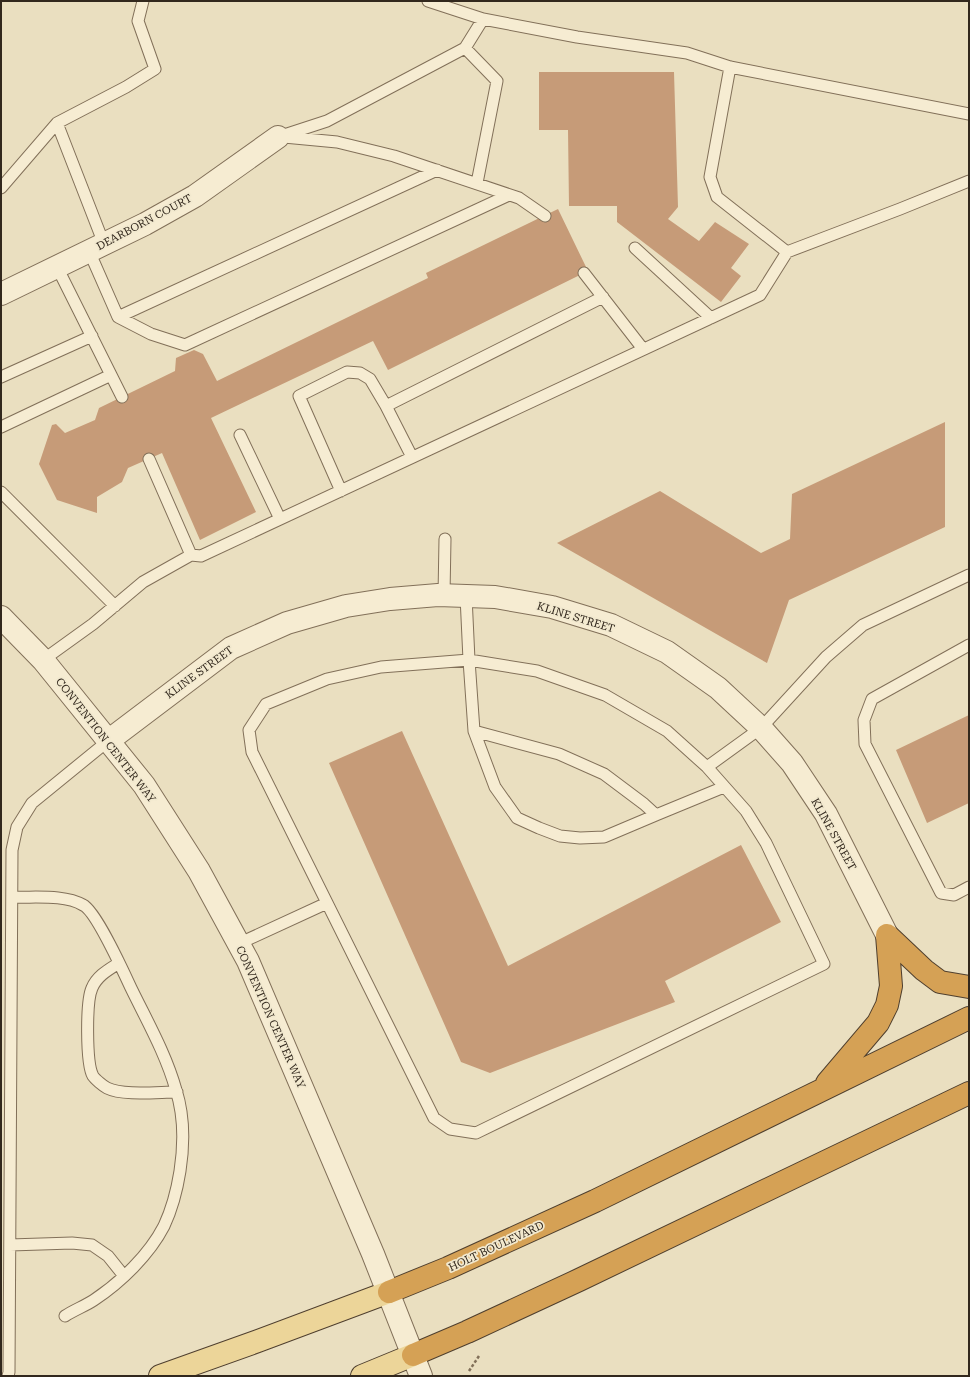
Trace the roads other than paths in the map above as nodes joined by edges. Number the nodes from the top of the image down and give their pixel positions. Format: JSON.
{"nodes":[{"id":1,"x":144,"y":1,"type":"edge"},
{"id":2,"x":428,"y":1,"type":"edge"},
{"id":3,"x":483,"y":18,"type":"junction"},
{"id":4,"x":465,"y":48,"type":"junction"},
{"id":5,"x":730,"y":67,"type":"junction"},
{"id":6,"x":969,"y":114,"type":"edge"},
{"id":7,"x":57,"y":123,"type":"junction"},
{"id":8,"x":278,"y":137,"type":"junction"},
{"id":9,"x":437,"y":170,"type":"junction"},
{"id":10,"x":969,"y":181,"type":"edge"},
{"id":11,"x":476,"y":183,"type":"junction"},
{"id":12,"x":1,"y":188,"type":"edge"},
{"id":13,"x":509,"y":195,"type":"junction"},
{"id":14,"x":545,"y":216,"type":"dead end"},
{"id":15,"x":97,"y":247,"type":"junction"},
{"id":16,"x":635,"y":248,"type":"dead end"},
{"id":17,"x":787,"y":252,"type":"junction"},
{"id":18,"x":57,"y":267,"type":"junction"},
{"id":19,"x":584,"y":274,"type":"dead end"},
{"id":20,"x":1,"y":294,"type":"edge"},
{"id":21,"x":603,"y":297,"type":"junction"},
{"id":22,"x":118,"y":316,"type":"junction"},
{"id":23,"x":711,"y":318,"type":"junction"},
{"id":24,"x":92,"y":336,"type":"junction"},
{"id":25,"x":643,"y":349,"type":"junction"},
{"id":26,"x":111,"y":375,"type":"junction"},
{"id":27,"x":1,"y":377,"type":"edge"},
{"id":28,"x":122,"y":397,"type":"dead end"},
{"id":29,"x":386,"y":406,"type":"junction"},
{"id":30,"x":1,"y":427,"type":"edge"},
{"id":31,"x":240,"y":435,"type":"dead end"},
{"id":32,"x":412,"y":457,"type":"junction"},
{"id":33,"x":148,"y":459,"type":"dead end"},
{"id":34,"x":341,"y":491,"type":"junction"},
{"id":35,"x":1,"y":492,"type":"edge"},
{"id":36,"x":280,"y":520,"type":"junction"},
{"id":37,"x":445,"y":539,"type":"dead end"},
{"id":38,"x":191,"y":555,"type":"junction"},
{"id":39,"x":969,"y":575,"type":"edge"},
{"id":40,"x":455,"y":596,"type":"junction"},
{"id":41,"x":115,"y":606,"type":"junction"},
{"id":42,"x":1,"y":617,"type":"edge"},
{"id":43,"x":969,"y":645,"type":"edge"},
{"id":44,"x":43,"y":660,"type":"junction"},
{"id":45,"x":470,"y":660,"type":"junction"},
{"id":46,"x":761,"y":728,"type":"junction"},
{"id":47,"x":474,"y":731,"type":"junction"},
{"id":48,"x":108,"y":741,"type":"junction"},
{"id":49,"x":707,"y":767,"type":"junction"},
{"id":50,"x":724,"y":787,"type":"junction"},
{"id":51,"x":656,"y":815,"type":"junction"},
{"id":52,"x":969,"y":887,"type":"edge"},
{"id":53,"x":12,"y":897,"type":"junction"},
{"id":54,"x":327,"y":903,"type":"junction"},
{"id":55,"x":887,"y":935,"type":"junction"},
{"id":56,"x":238,"y":944,"type":"junction"},
{"id":57,"x":119,"y":963,"type":"junction"},
{"id":58,"x":969,"y":987,"type":"edge"},
{"id":59,"x":969,"y":1018,"type":"edge"},
{"id":60,"x":821,"y":1090,"type":"junction"},
{"id":61,"x":177,"y":1092,"type":"junction"},
{"id":62,"x":969,"y":1093,"type":"edge"},
{"id":63,"x":10,"y":1244,"type":"junction"},
{"id":64,"x":124,"y":1276,"type":"junction"},
{"id":65,"x":389,"y":1292,"type":"junction"},
{"id":66,"x":65,"y":1316,"type":"dead end"},
{"id":67,"x":413,"y":1355,"type":"junction"},
{"id":68,"x":8,"y":1376,"type":"edge"},
{"id":69,"x":160,"y":1376,"type":"edge"},
{"id":70,"x":362,"y":1376,"type":"edge"},
{"id":71,"x":421,"y":1376,"type":"edge"}],
"edges":[{"from":1,"to":7,"type":"lane"},
{"from":2,"to":3,"type":"lane"},
{"from":3,"to":4,"type":"lane"},
{"from":3,"to":5,"type":"lane"},
{"from":4,"to":8,"type":"lane"},
{"from":4,"to":11,"type":"lane"},
{"from":5,"to":6,"type":"lane"},
{"from":5,"to":17,"type":"lane"},
{"from":7,"to":12,"type":"lane"},
{"from":7,"to":15,"type":"lane"},
{"from":8,"to":9,"type":"lane"},
{"from":8,"to":15,"type":"street","name":"DEARBORN COURT"},
{"from":9,"to":11,"type":"lane"},
{"from":9,"to":22,"type":"lane"},
{"from":10,"to":17,"type":"lane"},
{"from":11,"to":13,"type":"lane"},
{"from":13,"to":14,"type":"lane"},
{"from":13,"to":22,"type":"lane"},
{"from":15,"to":18,"type":"street","name":"DEARBORN COURT"},
{"from":15,"to":22,"type":"lane"},
{"from":16,"to":23,"type":"lane"},
{"from":17,"to":23,"type":"lane"},
{"from":18,"to":20,"type":"street","name":"DEARBORN COURT"},
{"from":18,"to":24,"type":"lane"},
{"from":19,"to":21,"type":"lane"},
{"from":21,"to":25,"type":"lane"},
{"from":21,"to":29,"type":"lane"},
{"from":23,"to":25,"type":"lane"},
{"from":24,"to":26,"type":"lane"},
{"from":24,"to":27,"type":"lane"},
{"from":25,"to":32,"type":"lane"},
{"from":26,"to":28,"type":"lane"},
{"from":26,"to":30,"type":"lane"},
{"from":29,"to":32,"type":"lane"},
{"from":29,"to":34,"type":"lane"},
{"from":31,"to":36,"type":"lane"},
{"from":32,"to":34,"type":"lane"},
{"from":33,"to":38,"type":"lane"},
{"from":34,"to":36,"type":"lane"},
{"from":35,"to":41,"type":"lane"},
{"from":36,"to":38,"type":"lane"},
{"from":37,"to":40,"type":"lane"},
{"from":38,"to":41,"type":"lane"},
{"from":39,"to":46,"type":"lane"},
{"from":40,"to":45,"type":"lane"},
{"from":40,"to":46,"type":"street","name":"KLINE STREET"},
{"from":40,"to":48,"type":"street","name":"KLINE STREET"},
{"from":41,"to":44,"type":"lane"},
{"from":42,"to":44,"type":"street","name":"CONVENTION CENTER WAY"},
{"from":43,"to":52,"type":"lane"},
{"from":44,"to":48,"type":"street","name":"CONVENTION CENTER WAY"},
{"from":45,"to":47,"type":"lane"},
{"from":45,"to":49,"type":"lane"},
{"from":45,"to":54,"type":"lane"},
{"from":46,"to":49,"type":"lane"},
{"from":46,"to":55,"type":"street","name":"KLINE STREET"},
{"from":47,"to":51,"type":"lane"},
{"from":47,"to":51,"type":"lane"},
{"from":48,"to":53,"type":"lane"},
{"from":48,"to":56,"type":"street","name":"CONVENTION CENTER WAY"},
{"from":49,"to":50,"type":"lane"},
{"from":50,"to":51,"type":"lane"},
{"from":50,"to":54,"type":"lane"},
{"from":53,"to":57,"type":"lane"},
{"from":53,"to":63,"type":"lane"},
{"from":54,"to":56,"type":"lane"},
{"from":55,"to":58,"type":"highway"},
{"from":55,"to":60,"type":"highway"},
{"from":56,"to":65,"type":"street","name":"CONVENTION CENTER WAY"},
{"from":57,"to":61,"type":"lane"},
{"from":57,"to":61,"type":"lane"},
{"from":59,"to":60,"type":"highway","name":"HOLT BOULEVARD"},
{"from":60,"to":65,"type":"highway","name":"HOLT BOULEVARD"},
{"from":61,"to":64,"type":"lane"},
{"from":62,"to":67,"type":"highway"},
{"from":63,"to":64,"type":"lane"},
{"from":63,"to":68,"type":"lane"},
{"from":64,"to":66,"type":"lane"},
{"from":65,"to":67,"type":"street","name":"CONVENTION CENTER WAY"},
{"from":65,"to":69,"type":"main road","name":"HOLT BOULEVARD"},
{"from":67,"to":70,"type":"main road"},
{"from":67,"to":71,"type":"street","name":"CONVENTION CENTER WAY"}]}
